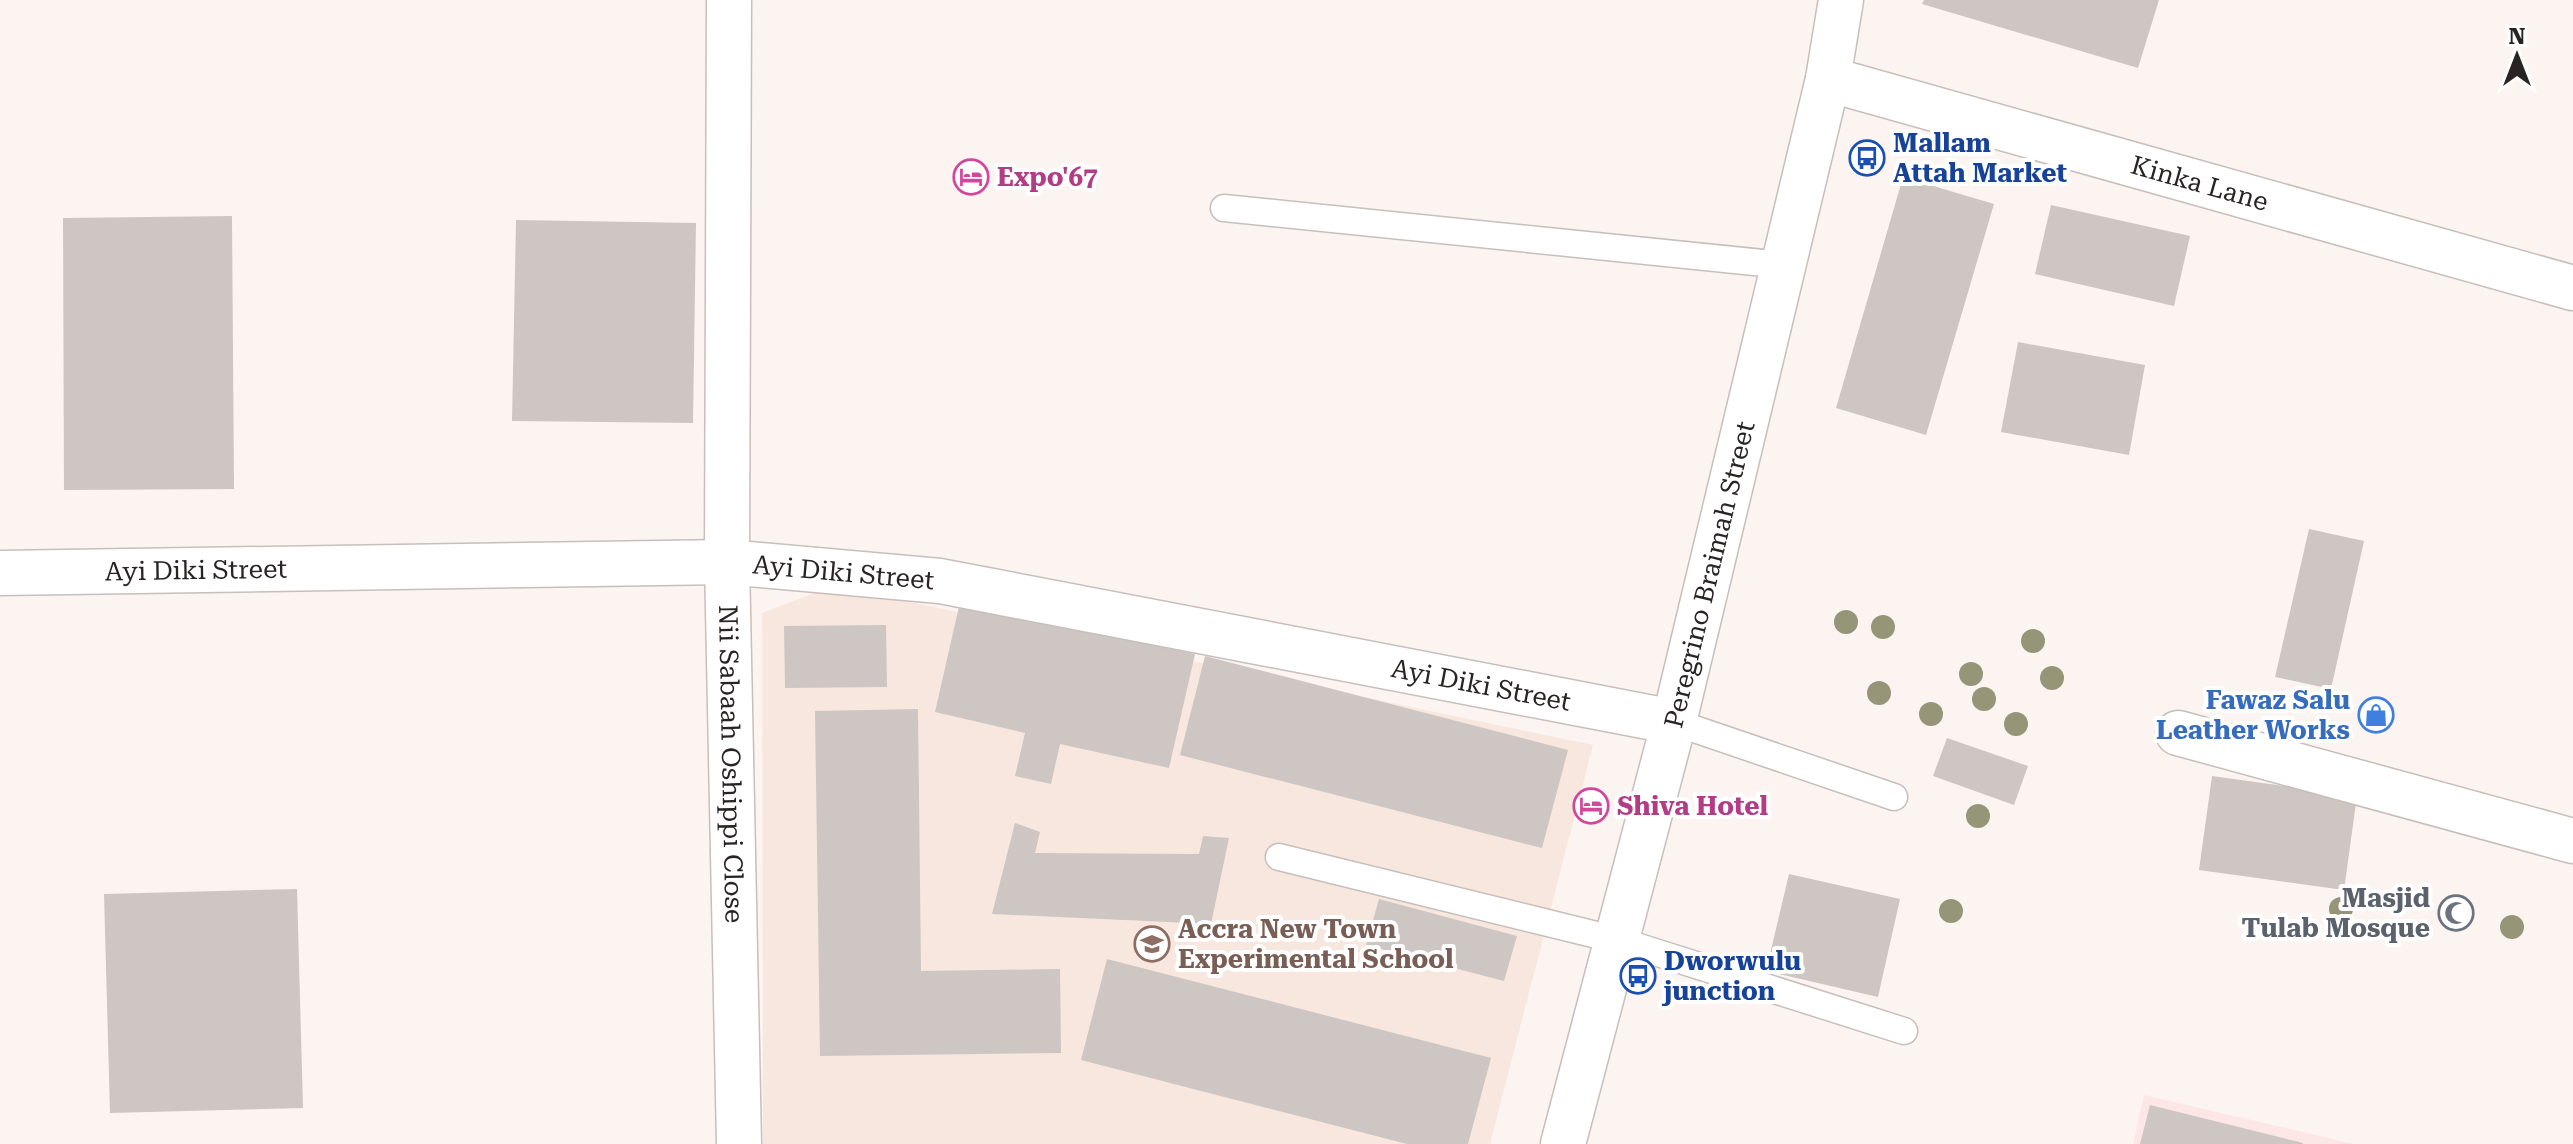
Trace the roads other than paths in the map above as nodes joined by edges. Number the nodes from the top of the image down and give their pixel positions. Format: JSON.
{"nodes":[{"id":1,"x":729,"y":0,"type":"edge"},
{"id":2,"x":1841,"y":0,"type":"edge"},
{"id":3,"x":1828,"y":79,"type":"junction"},
{"id":4,"x":1224,"y":208,"type":"dead end"},
{"id":5,"x":1783,"y":265,"type":"junction"},
{"id":6,"x":2573,"y":288,"type":"edge"},
{"id":7,"x":727,"y":562,"type":"junction"},
{"id":8,"x":0,"y":573,"type":"edge"},
{"id":9,"x":1674,"y":722,"type":"junction"},
{"id":10,"x":2178,"y":733,"type":"dead end"},
{"id":11,"x":1894,"y":797,"type":"dead end"},
{"id":12,"x":2573,"y":841,"type":"edge"},
{"id":13,"x":1279,"y":857,"type":"dead end"},
{"id":14,"x":1617,"y":940,"type":"junction"},
{"id":15,"x":1904,"y":1031,"type":"dead end"},
{"id":16,"x":739,"y":1144,"type":"edge"},
{"id":17,"x":1563,"y":1144,"type":"edge"}],
"edges":[{"from":1,"to":7,"type":"street","name":"Nii Sabaah Oshippi Close"},
{"from":2,"to":3,"type":"street","name":"Peregrino Braimah Street"},
{"from":3,"to":5,"type":"street","name":"Peregrino Braimah Street"},
{"from":3,"to":6,"type":"street","name":"Kinka Lane"},
{"from":4,"to":5,"type":"lane"},
{"from":5,"to":9,"type":"street","name":"Peregrino Braimah Street"},
{"from":7,"to":8,"type":"street","name":"Ayi Diki Street"},
{"from":7,"to":9,"type":"street","name":"Ayi Diki Street"},
{"from":7,"to":16,"type":"street","name":"Nii Sabaah Oshippi Close"},
{"from":9,"to":11,"type":"lane"},
{"from":9,"to":14,"type":"street","name":"Peregrino Braimah Street"},
{"from":10,"to":12,"type":"street"},
{"from":13,"to":14,"type":"lane"},
{"from":14,"to":15,"type":"lane"},
{"from":14,"to":17,"type":"street","name":"Peregrino Braimah Street"}]}
